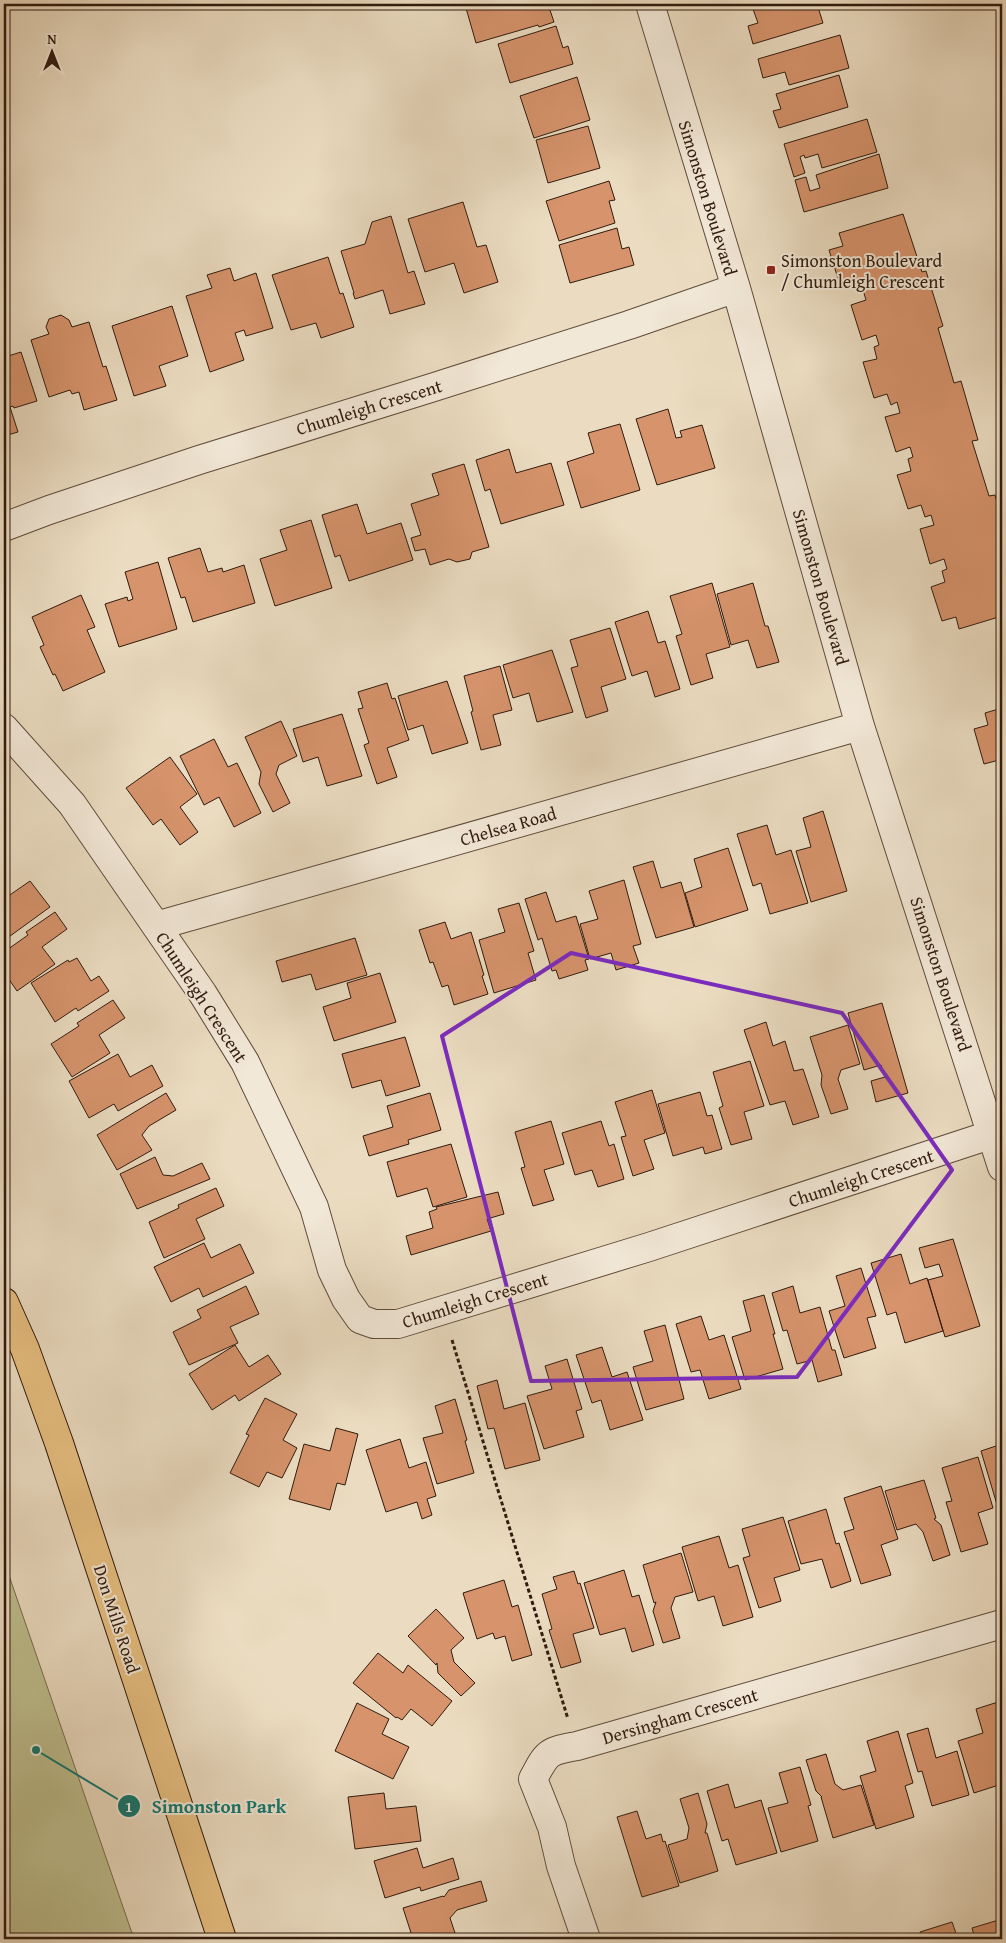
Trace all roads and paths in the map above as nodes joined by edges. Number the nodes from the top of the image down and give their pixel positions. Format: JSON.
{"nodes":[{"id":1,"x":650,"y":4,"type":"edge"},
{"id":2,"x":736,"y":288,"type":"junction"},
{"id":3,"x":4,"y":527,"type":"edge"},
{"id":4,"x":860,"y":726,"type":"junction"},
{"id":5,"x":4,"y":728,"type":"edge"},
{"id":6,"x":156,"y":926,"type":"junction"},
{"id":7,"x":993,"y":1134,"type":"junction"},
{"id":8,"x":1002,"y":1166,"type":"edge"},
{"id":9,"x":4,"y":1302,"type":"edge"},
{"id":10,"x":443,"y":1310,"type":"junction"},
{"id":11,"x":1002,"y":1624,"type":"edge"},
{"id":12,"x":577,"y":1746,"type":"junction"},
{"id":13,"x":222,"y":1939,"type":"edge"},
{"id":14,"x":586,"y":1939,"type":"edge"}],
"edges":[{"from":1,"to":2,"type":"street","name":"Simonston Boulevard"},
{"from":2,"to":3,"type":"street","name":"Chumleigh Crescent"},
{"from":2,"to":4,"type":"street","name":"Simonston Boulevard"},
{"from":4,"to":6,"type":"street","name":"Chelsea Road"},
{"from":4,"to":7,"type":"street","name":"Simonston Boulevard"},
{"from":5,"to":6,"type":"street","name":"Chumleigh Crescent"},
{"from":6,"to":10,"type":"street","name":"Chumleigh Crescent"},
{"from":7,"to":8,"type":"street","name":"Simonston Boulevard"},
{"from":7,"to":10,"type":"street","name":"Chumleigh Crescent"},
{"from":9,"to":13,"type":"main road","name":"Don Mills Road"},
{"from":10,"to":12,"type":"path"},
{"from":11,"to":12,"type":"street","name":"Dersingham Crescent"},
{"from":12,"to":14,"type":"street","name":"Dersingham Crescent"}]}
